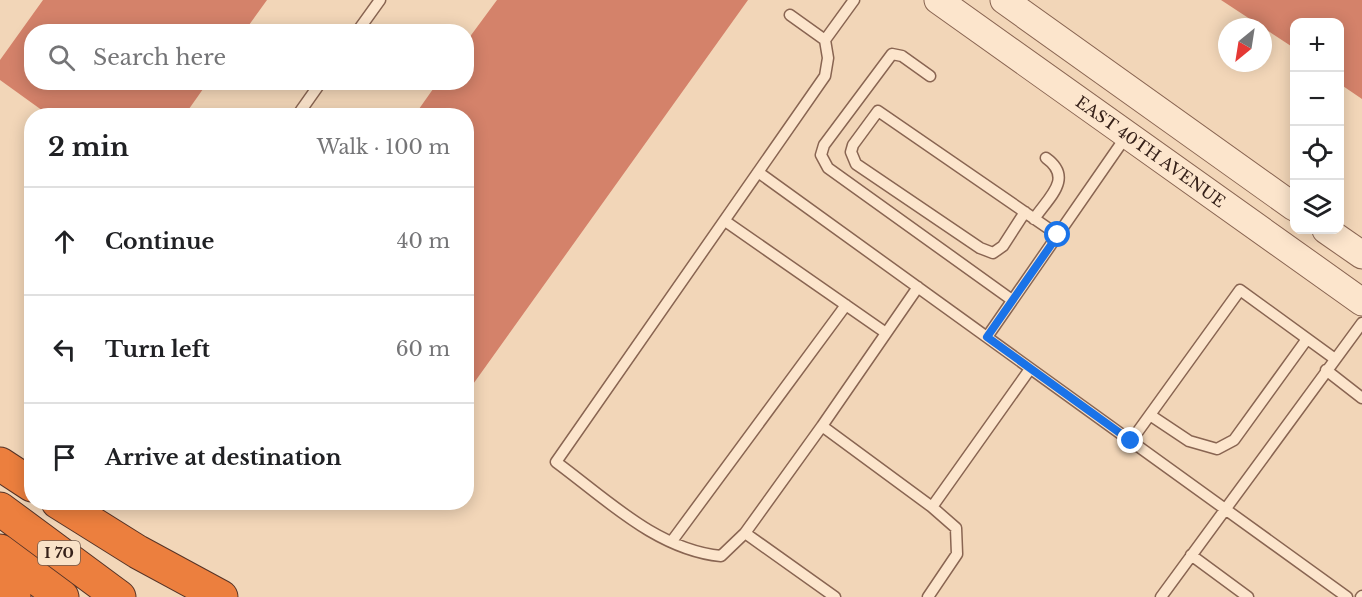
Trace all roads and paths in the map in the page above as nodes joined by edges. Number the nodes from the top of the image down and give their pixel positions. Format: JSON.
{"nodes":[{"id":1,"x":380,"y":0,"type":"edge"},
{"id":2,"x":854,"y":0,"type":"edge"},
{"id":3,"x":939,"y":0,"type":"edge"},
{"id":4,"x":1004,"y":0,"type":"edge"},
{"id":5,"x":790,"y":15,"type":"dead end"},
{"id":6,"x":363,"y":24,"type":"edge"},
{"id":7,"x":825,"y":40,"type":"junction"},
{"id":8,"x":930,"y":76,"type":"dead end"},
{"id":9,"x":315,"y":90,"type":"edge"},
{"id":10,"x":303,"y":108,"type":"edge"},
{"id":11,"x":1128,"y":135,"type":"junction"},
{"id":12,"x":1046,"y":158,"type":"dead end"},
{"id":13,"x":758,"y":172,"type":"junction"},
{"id":14,"x":1290,"y":204,"type":"edge"},
{"id":15,"x":1030,"y":215,"type":"junction"},
{"id":16,"x":724,"y":220,"type":"junction"},
{"id":17,"x":1332,"y":234,"type":"edge"},
{"id":18,"x":1058,"y":235,"type":"junction"},
{"id":19,"x":1362,"y":255,"type":"edge"},
{"id":20,"x":918,"y":287,"type":"junction"},
{"id":21,"x":1012,"y":300,"type":"junction"},
{"id":22,"x":1362,"y":302,"type":"edge"},
{"id":23,"x":846,"y":305,"type":"junction"},
{"id":24,"x":1362,"y":322,"type":"edge"},
{"id":25,"x":886,"y":333,"type":"junction"},
{"id":26,"x":987,"y":337,"type":"junction"},
{"id":27,"x":1307,"y":339,"type":"junction"},
{"id":28,"x":1335,"y":359,"type":"junction"},
{"id":29,"x":1030,"y":369,"type":"junction"},
{"id":30,"x":1326,"y":370,"type":"junction"},
{"id":31,"x":1362,"y":398,"type":"edge"},
{"id":32,"x":1149,"y":415,"type":"junction"},
{"id":33,"x":822,"y":426,"type":"junction"},
{"id":34,"x":1131,"y":441,"type":"junction"},
{"id":35,"x":0,"y":464,"type":"edge"},
{"id":36,"x":24,"y":480,"type":"edge"},
{"id":37,"x":932,"y":507,"type":"junction"},
{"id":38,"x":1224,"y":508,"type":"junction"},
{"id":39,"x":0,"y":509,"type":"edge"},
{"id":40,"x":71,"y":510,"type":"edge"},
{"id":41,"x":744,"y":533,"type":"junction"},
{"id":42,"x":672,"y":541,"type":"junction"},
{"id":43,"x":0,"y":551,"type":"edge"},
{"id":44,"x":1191,"y":555,"type":"junction"},
{"id":45,"x":0,"y":586,"type":"edge"},
{"id":46,"x":14,"y":597,"type":"edge"},
{"id":47,"x":62,"y":597,"type":"edge"},
{"id":48,"x":119,"y":597,"type":"edge"},
{"id":49,"x":221,"y":597,"type":"edge"},
{"id":50,"x":835,"y":597,"type":"edge"},
{"id":51,"x":928,"y":597,"type":"edge"},
{"id":52,"x":1161,"y":597,"type":"edge"},
{"id":53,"x":1248,"y":597,"type":"edge"},
{"id":54,"x":1347,"y":597,"type":"edge"}],
"edges":[{"from":1,"to":6,"type":"lane"},
{"from":2,"to":7,"type":"lane"},
{"from":3,"to":11,"type":"street","name":"EAST 40TH AVENUE"},
{"from":4,"to":14,"type":"street"},
{"from":5,"to":7,"type":"lane"},
{"from":7,"to":13,"type":"lane"},
{"from":8,"to":21,"type":"lane"},
{"from":9,"to":10,"type":"lane"},
{"from":11,"to":18,"type":"lane"},
{"from":11,"to":22,"type":"street","name":"EAST 40TH AVENUE"},
{"from":12,"to":15,"type":"lane"},
{"from":13,"to":16,"type":"lane"},
{"from":13,"to":20,"type":"lane"},
{"from":15,"to":15,"type":"lane"},
{"from":15,"to":18,"type":"lane"},
{"from":16,"to":23,"type":"lane"},
{"from":16,"to":42,"type":"lane"},
{"from":17,"to":19,"type":"street"},
{"from":18,"to":21,"type":"lane"},
{"from":20,"to":25,"type":"lane"},
{"from":20,"to":26,"type":"lane"},
{"from":21,"to":26,"type":"lane"},
{"from":23,"to":25,"type":"lane"},
{"from":23,"to":42,"type":"lane"},
{"from":24,"to":28,"type":"lane"},
{"from":25,"to":33,"type":"lane"},
{"from":26,"to":29,"type":"lane"},
{"from":27,"to":28,"type":"lane"},
{"from":27,"to":32,"type":"lane"},
{"from":27,"to":32,"type":"lane"},
{"from":28,"to":30,"type":"lane"},
{"from":29,"to":34,"type":"lane"},
{"from":29,"to":37,"type":"lane"},
{"from":30,"to":31,"type":"lane"},
{"from":30,"to":38,"type":"lane"},
{"from":32,"to":34,"type":"lane"},
{"from":33,"to":37,"type":"lane"},
{"from":33,"to":41,"type":"lane"},
{"from":34,"to":38,"type":"lane"},
{"from":35,"to":36,"type":"highway"},
{"from":37,"to":51,"type":"lane"},
{"from":38,"to":44,"type":"lane"},
{"from":38,"to":54,"type":"lane"},
{"from":39,"to":48,"type":"highway","number":"I 70"},
{"from":40,"to":49,"type":"highway"},
{"from":41,"to":42,"type":"lane"},
{"from":41,"to":50,"type":"lane"},
{"from":43,"to":47,"type":"highway"},
{"from":44,"to":52,"type":"lane"},
{"from":44,"to":53,"type":"lane"},
{"from":45,"to":46,"type":"highway"}]}
